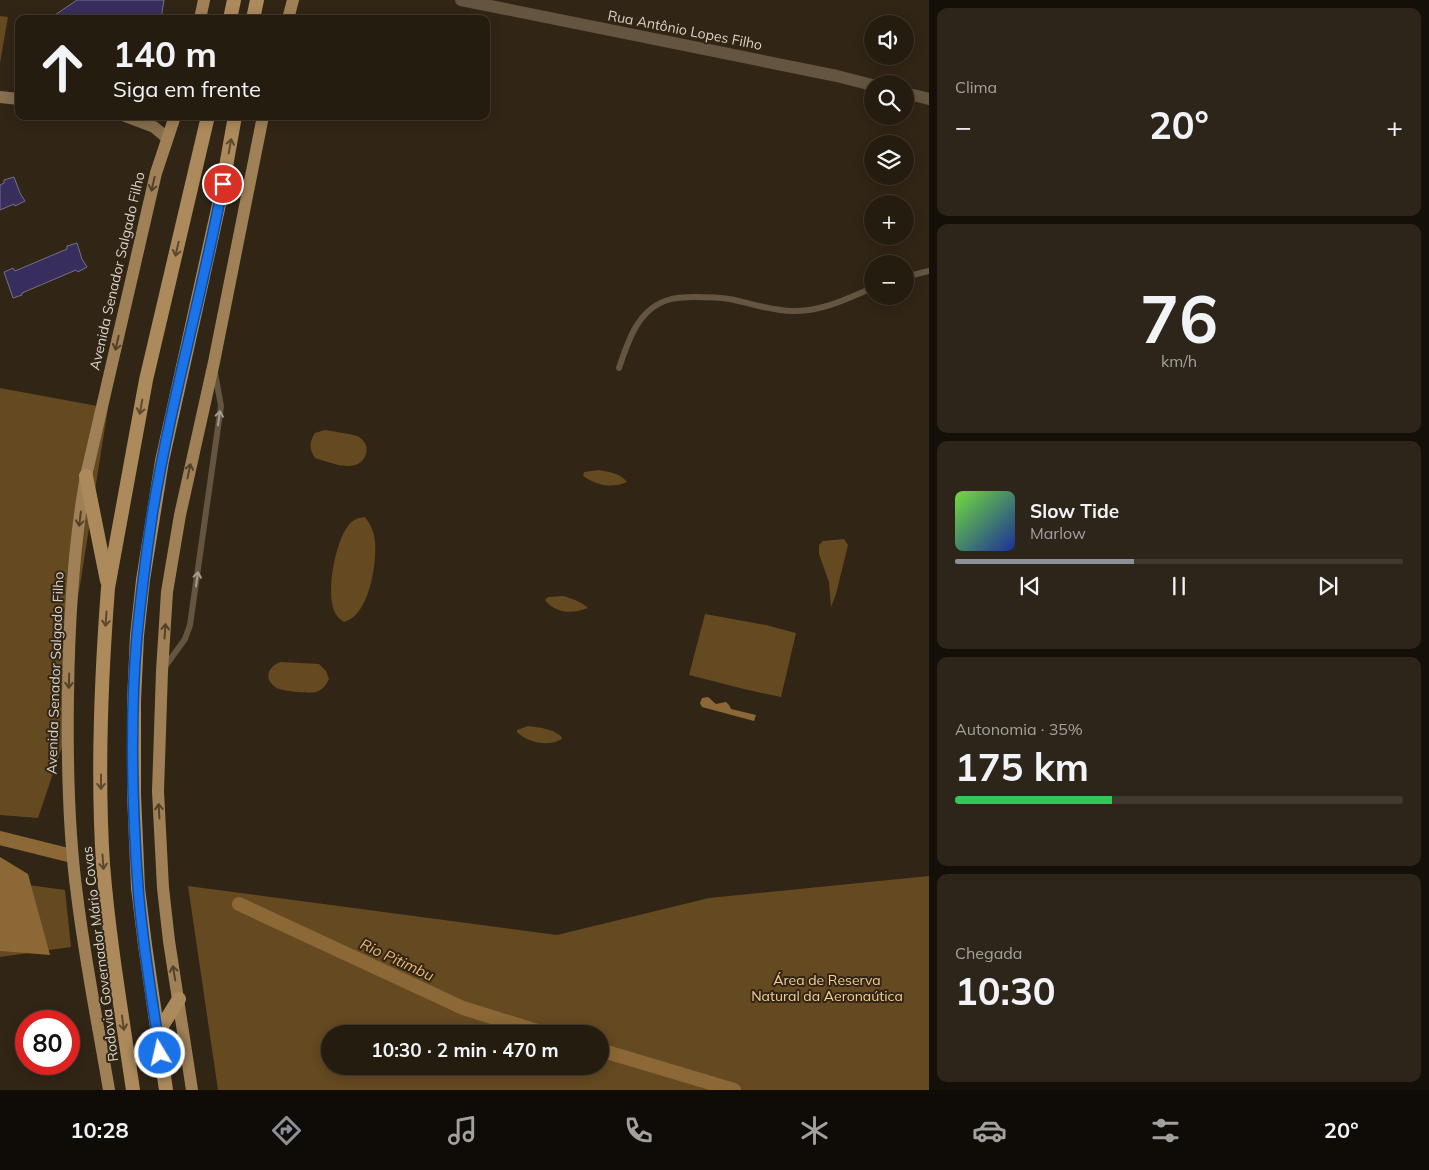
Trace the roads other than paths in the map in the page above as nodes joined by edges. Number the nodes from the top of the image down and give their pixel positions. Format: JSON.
{"nodes":[{"id":1,"x":204,"y":0,"type":"edge"},
{"id":2,"x":234,"y":0,"type":"edge"},
{"id":3,"x":257,"y":0,"type":"edge"},
{"id":4,"x":293,"y":0,"type":"edge"},
{"id":5,"x":461,"y":0,"type":"edge"},
{"id":6,"x":201,"y":15,"type":"edge"},
{"id":7,"x":231,"y":15,"type":"edge"},
{"id":8,"x":254,"y":15,"type":"edge"},
{"id":9,"x":289,"y":15,"type":"edge"},
{"id":10,"x":864,"y":83,"type":"edge"},
{"id":11,"x":914,"y":95,"type":"edge"},
{"id":12,"x":0,"y":97,"type":"edge"},
{"id":13,"x":15,"y":99,"type":"edge"},
{"id":14,"x":929,"y":99,"type":"edge"},
{"id":15,"x":135,"y":120,"type":"edge"},
{"id":16,"x":174,"y":120,"type":"edge"},
{"id":17,"x":207,"y":120,"type":"edge"},
{"id":18,"x":234,"y":120,"type":"edge"},
{"id":19,"x":262,"y":120,"type":"edge"},
{"id":20,"x":167,"y":138,"type":"junction"},
{"id":21,"x":929,"y":271,"type":"edge"},
{"id":22,"x":914,"y":275,"type":"edge"},
{"id":23,"x":864,"y":291,"type":"edge"},
{"id":24,"x":214,"y":362,"type":"junction"},
{"id":25,"x":619,"y":368,"type":"dead end"},
{"id":26,"x":86,"y":476,"type":"junction"},
{"id":27,"x":108,"y":588,"type":"junction"},
{"id":28,"x":162,"y":671,"type":"junction"},
{"id":29,"x":179,"y":999,"type":"junction"},
{"id":30,"x":158,"y":1034,"type":"junction"},
{"id":31,"x":109,"y":1090,"type":"edge"},
{"id":32,"x":133,"y":1090,"type":"edge"},
{"id":33,"x":166,"y":1090,"type":"edge"},
{"id":34,"x":192,"y":1090,"type":"edge"}],
"edges":[{"from":1,"to":6,"type":"main road"},
{"from":2,"to":7,"type":"highway"},
{"from":3,"to":8,"type":"highway"},
{"from":4,"to":9,"type":"main road"},
{"from":5,"to":10,"type":"street","name":"Rua Antônio Lopes Filho"},
{"from":11,"to":14,"type":"street"},
{"from":12,"to":13,"type":"main road"},
{"from":15,"to":20,"type":"main road"},
{"from":16,"to":20,"type":"main road","name":"Avenida Senador Salgado Filho"},
{"from":17,"to":27,"type":"highway","one_way":true},
{"from":30,"to":18,"type":"highway","one_way":true},
{"from":19,"to":24,"type":"main road"},
{"from":20,"to":26,"type":"main road","name":"Avenida Senador Salgado Filho","one_way":true},
{"from":21,"to":22,"type":"lane"},
{"from":23,"to":25,"type":"lane"},
{"from":28,"to":24,"type":"main road","one_way":true},
{"from":28,"to":24,"type":"lane","one_way":true},
{"from":26,"to":27,"type":"highway"},
{"from":26,"to":31,"type":"main road","name":"Avenida Senador Salgado Filho","one_way":true},
{"from":27,"to":32,"type":"highway","name":"Rodovia Governador Mário Covas","one_way":true},
{"from":29,"to":28,"type":"main road","one_way":true},
{"from":29,"to":30,"type":"highway"},
{"from":29,"to":34,"type":"main road"},
{"from":30,"to":33,"type":"highway"}]}
